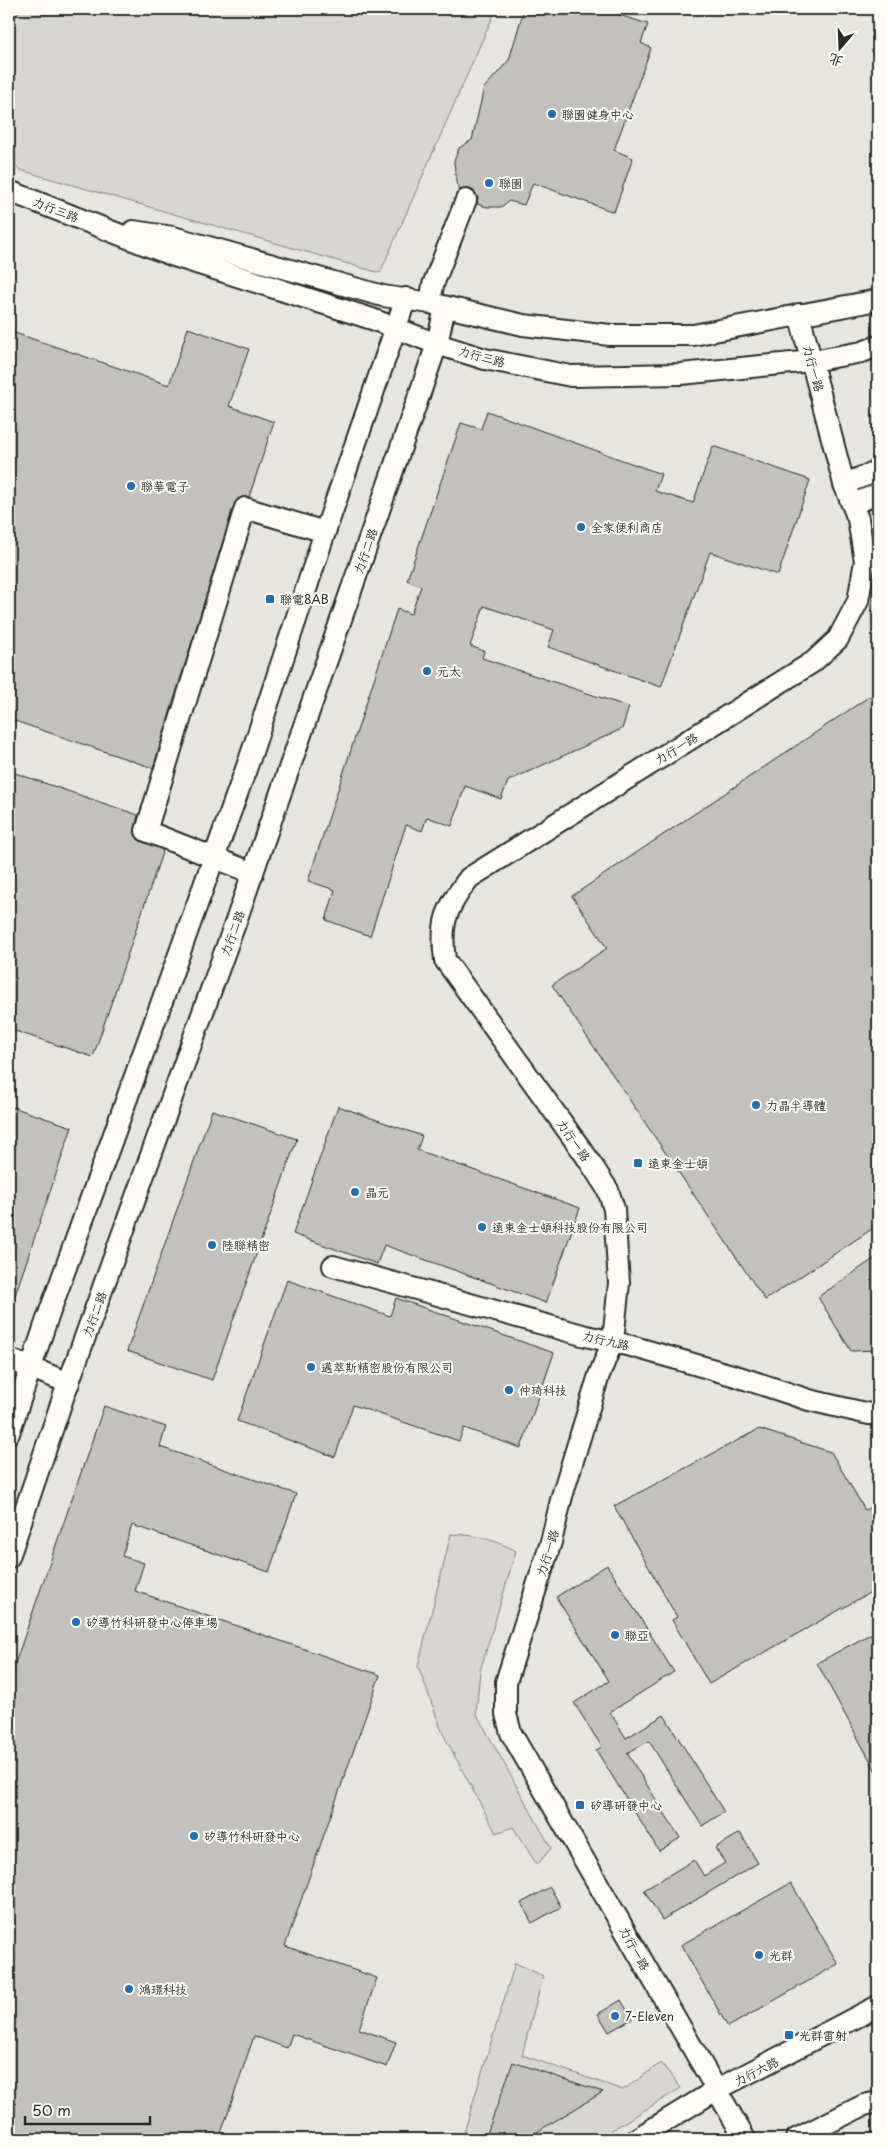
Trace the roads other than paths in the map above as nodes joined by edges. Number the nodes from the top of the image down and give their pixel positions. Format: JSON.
{"nodes":[{"id":1,"x":9,"y":191,"type":"edge"},
{"id":2,"x":466,"y":200,"type":"dead end"},
{"id":3,"x":102,"y":226,"type":"junction"},
{"id":4,"x":406,"y":298,"type":"junction"},
{"id":5,"x":878,"y":300,"type":"edge"},
{"id":6,"x":437,"y":305,"type":"junction"},
{"id":7,"x":799,"y":314,"type":"junction"},
{"id":8,"x":395,"y":329,"type":"junction"},
{"id":9,"x":437,"y":344,"type":"junction"},
{"id":10,"x":878,"y":346,"type":"edge"},
{"id":11,"x":812,"y":362,"type":"junction"},
{"id":12,"x":878,"y":472,"type":"edge"},
{"id":13,"x":844,"y":484,"type":"junction"},
{"id":14,"x":878,"y":494,"type":"edge"},
{"id":15,"x":852,"y":504,"type":"junction"},
{"id":16,"x":325,"y":532,"type":"junction"},
{"id":17,"x":213,"y":859,"type":"junction"},
{"id":18,"x":252,"y":873,"type":"junction"},
{"id":19,"x":333,"y":1266,"type":"dead end"},
{"id":20,"x":613,"y":1341,"type":"junction"},
{"id":21,"x":9,"y":1360,"type":"edge"},
{"id":22,"x":31,"y":1368,"type":"junction"},
{"id":23,"x":69,"y":1383,"type":"junction"},
{"id":24,"x":878,"y":1413,"type":"edge"},
{"id":25,"x":9,"y":1433,"type":"edge"},
{"id":26,"x":9,"y":1557,"type":"edge"},
{"id":27,"x":878,"y":2006,"type":"edge"},
{"id":28,"x":716,"y":2090,"type":"junction"},
{"id":29,"x":878,"y":2102,"type":"edge"},
{"id":30,"x":636,"y":2139,"type":"edge"},
{"id":31,"x":745,"y":2139,"type":"edge"},
{"id":32,"x":796,"y":2139,"type":"edge"}],
"edges":[{"from":1,"to":3,"type":"street","name":"力行三路"},
{"from":2,"to":6,"type":"street","name":"力行二路"},
{"from":3,"to":4,"type":"street","name":"力行三路"},
{"from":3,"to":8,"type":"street","name":"力行三路"},
{"from":4,"to":6,"type":"street","name":"力行三路"},
{"from":4,"to":8,"type":"street"},
{"from":5,"to":7,"type":"street","name":"力行三路"},
{"from":6,"to":7,"type":"street","name":"力行三路"},
{"from":6,"to":9,"type":"street","name":"力行二路"},
{"from":7,"to":11,"type":"street","name":"力行一路"},
{"from":8,"to":9,"type":"street","name":"力行三路"},
{"from":8,"to":16,"type":"street"},
{"from":9,"to":11,"type":"street","name":"力行三路"},
{"from":9,"to":18,"type":"street","name":"力行二路"},
{"from":10,"to":11,"type":"street","name":"力行三路"},
{"from":11,"to":13,"type":"street","name":"力行一路"},
{"from":12,"to":13,"type":"street"},
{"from":13,"to":15,"type":"street","name":"力行一路"},
{"from":14,"to":15,"type":"street"},
{"from":15,"to":20,"type":"street","name":"力行一路"},
{"from":16,"to":17,"type":"street"},
{"from":16,"to":17,"type":"street"},
{"from":17,"to":18,"type":"street"},
{"from":17,"to":22,"type":"street"},
{"from":18,"to":23,"type":"street","name":"力行二路"},
{"from":19,"to":20,"type":"street","name":"力行九路"},
{"from":20,"to":24,"type":"street","name":"力行九路"},
{"from":20,"to":28,"type":"street","name":"力行一路"},
{"from":21,"to":22,"type":"street"},
{"from":22,"to":23,"type":"street"},
{"from":22,"to":25,"type":"street"},
{"from":23,"to":26,"type":"street","name":"力行二路"},
{"from":27,"to":28,"type":"street","name":"力行六路"},
{"from":28,"to":30,"type":"street","name":"力行六路"},
{"from":28,"to":31,"type":"street","name":"力行一路"},
{"from":29,"to":32,"type":"street"}]}
